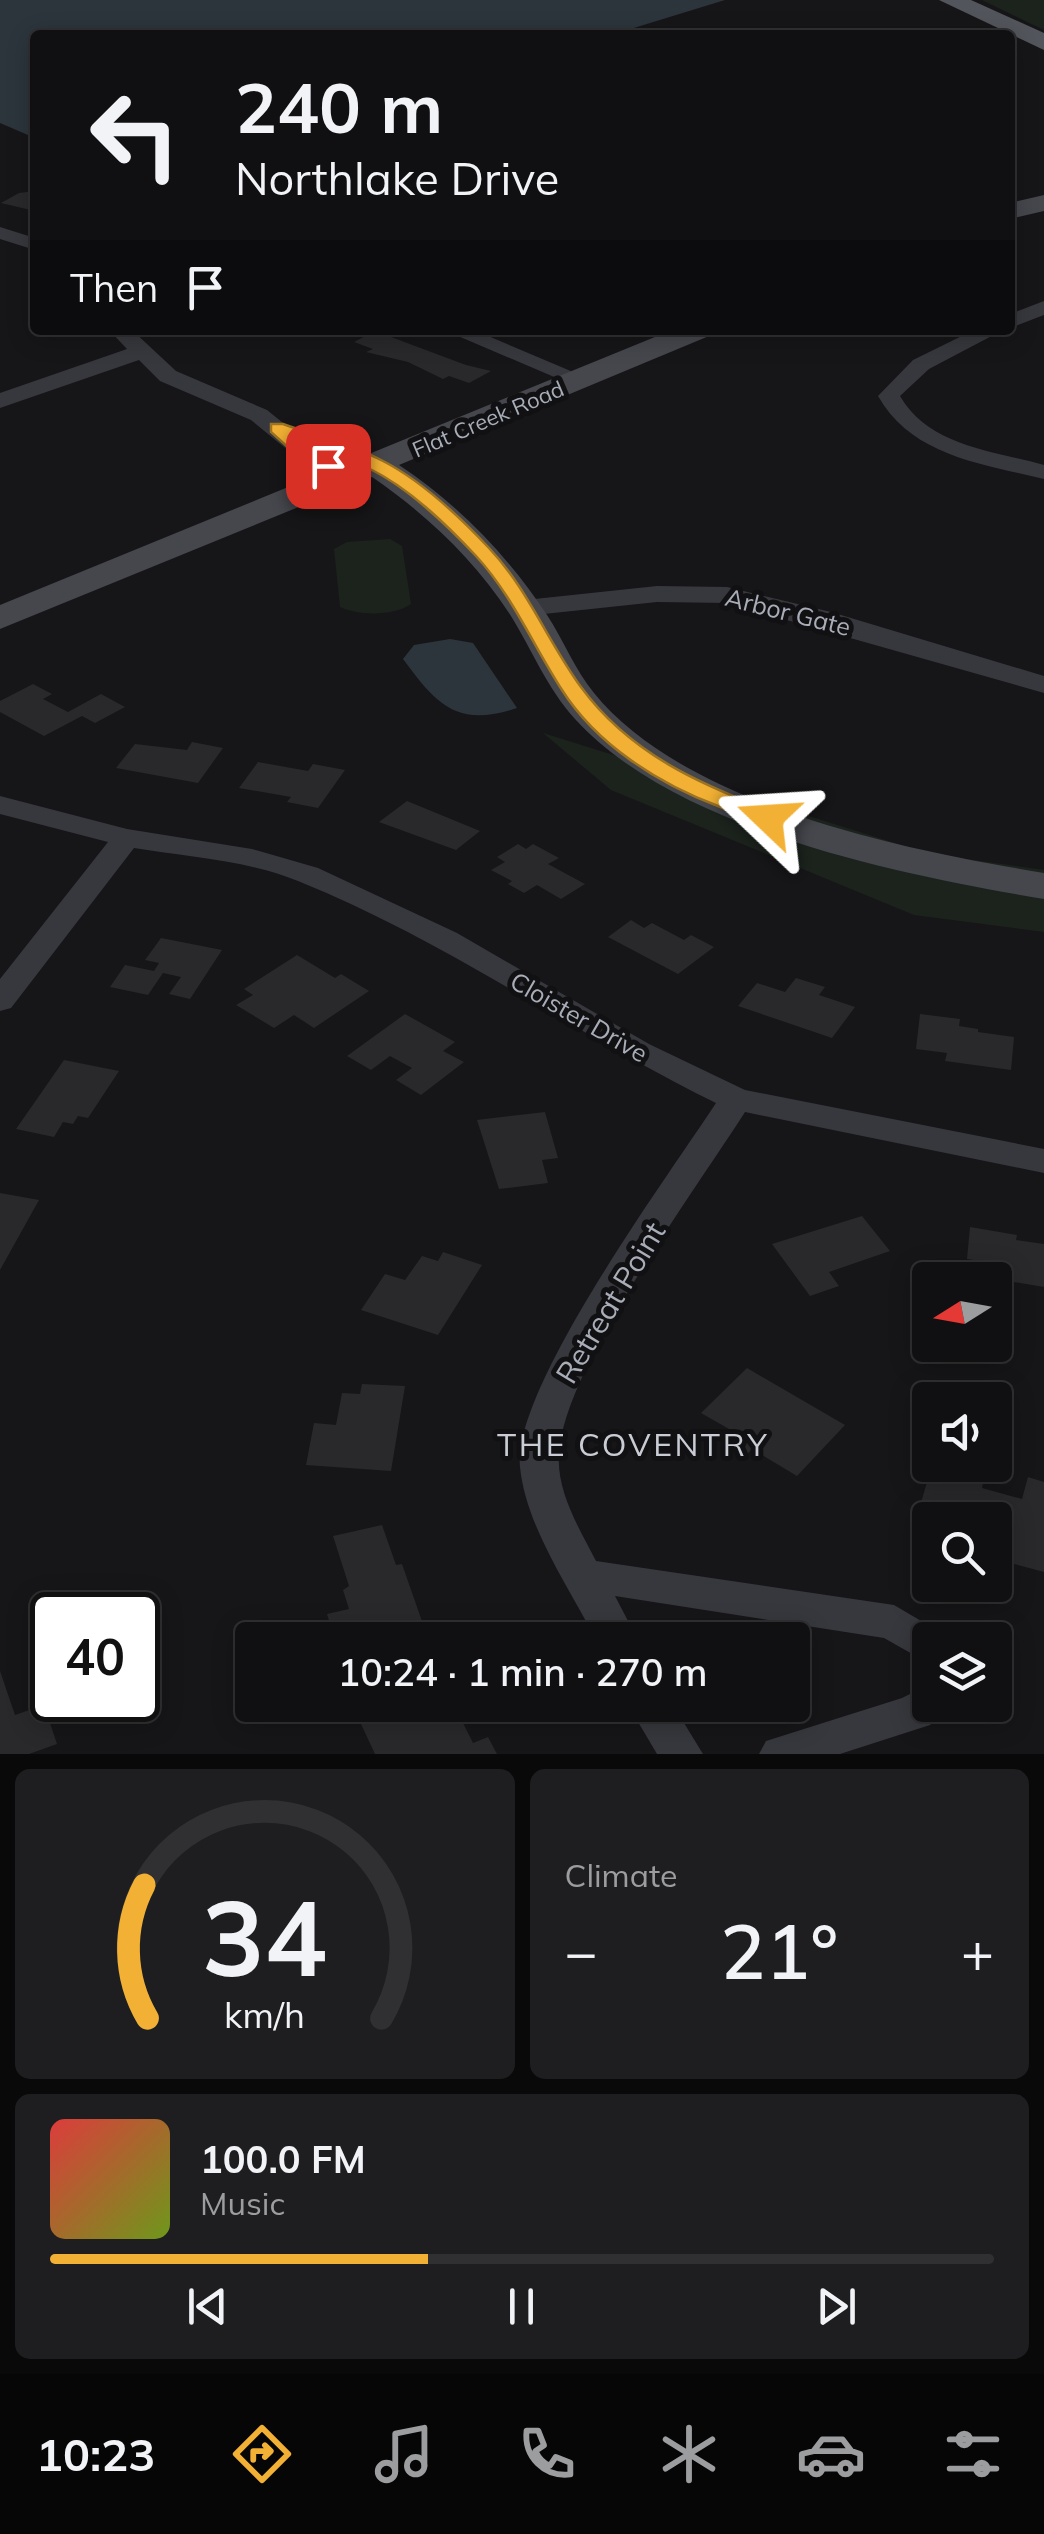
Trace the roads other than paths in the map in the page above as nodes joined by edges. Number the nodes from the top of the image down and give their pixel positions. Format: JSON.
{"nodes":[{"id":1,"x":941,"y":4,"type":"edge"},
{"id":2,"x":983,"y":30,"type":"edge"},
{"id":3,"x":1011,"y":30,"type":"edge"},
{"id":4,"x":1015,"y":31,"type":"edge"},
{"id":5,"x":1044,"y":42,"type":"edge"},
{"id":6,"x":1015,"y":46,"type":"edge"},
{"id":7,"x":1044,"y":59,"type":"edge"},
{"id":8,"x":1044,"y":202,"type":"edge"},
{"id":9,"x":1015,"y":210,"type":"edge"},
{"id":10,"x":0,"y":233,"type":"edge"},
{"id":11,"x":30,"y":242,"type":"edge"},
{"id":12,"x":1044,"y":307,"type":"edge"},
{"id":13,"x":1015,"y":320,"type":"edge"},
{"id":14,"x":125,"y":335,"type":"edge"},
{"id":15,"x":468,"y":335,"type":"edge"},
{"id":16,"x":686,"y":335,"type":"edge"},
{"id":17,"x":982,"y":335,"type":"edge"},
{"id":18,"x":140,"y":352,"type":"junction"},
{"id":19,"x":581,"y":380,"type":"junction"},
{"id":20,"x":0,"y":400,"type":"edge"},
{"id":21,"x":362,"y":470,"type":"junction"},
{"id":22,"x":1044,"y":472,"type":"edge"},
{"id":23,"x":525,"y":608,"type":"junction"},
{"id":24,"x":0,"y":618,"type":"edge"},
{"id":25,"x":1044,"y":685,"type":"edge"},
{"id":26,"x":0,"y":805,"type":"edge"},
{"id":27,"x":126,"y":838,"type":"junction"},
{"id":28,"x":1044,"y":886,"type":"edge"},
{"id":29,"x":0,"y":1001,"type":"edge"},
{"id":30,"x":736,"y":1099,"type":"junction"},
{"id":31,"x":1044,"y":1161,"type":"edge"},
{"id":32,"x":583,"y":1575,"type":"junction"},
{"id":33,"x":607,"y":1622,"type":"edge"},
{"id":34,"x":912,"y":1634,"type":"edge"},
{"id":35,"x":912,"y":1713,"type":"edge"},
{"id":36,"x":661,"y":1722,"type":"edge"},
{"id":37,"x":681,"y":1754,"type":"edge"},
{"id":38,"x":781,"y":1754,"type":"edge"}],
"edges":[{"from":1,"to":2,"type":"main road"},
{"from":1,"to":3,"type":"main road"},
{"from":4,"to":5,"type":"main road"},
{"from":6,"to":7,"type":"main road"},
{"from":8,"to":9,"type":"street"},
{"from":10,"to":11,"type":"street"},
{"from":12,"to":13,"type":"street"},
{"from":14,"to":18,"type":"street"},
{"from":15,"to":19,"type":"street"},
{"from":16,"to":19,"type":"street","name":"Flat Creek Road"},
{"from":17,"to":22,"type":"street"},
{"from":18,"to":20,"type":"street"},
{"from":18,"to":21,"type":"street"},
{"from":19,"to":21,"type":"street","name":"Flat Creek Road"},
{"from":21,"to":23,"type":"street"},
{"from":21,"to":24,"type":"street","name":"Flat Creek Road"},
{"from":23,"to":25,"type":"street","name":"Arbor Gate"},
{"from":23,"to":28,"type":"street"},
{"from":26,"to":27,"type":"street","name":"Cloister Drive"},
{"from":27,"to":29,"type":"street"},
{"from":27,"to":30,"type":"street","name":"Cloister Drive"},
{"from":30,"to":31,"type":"street","name":"Cloister Drive"},
{"from":30,"to":32,"type":"street","name":"Retreat Point"},
{"from":32,"to":33,"type":"street","name":"Retreat Point"},
{"from":32,"to":34,"type":"street"},
{"from":35,"to":38,"type":"street"},
{"from":36,"to":37,"type":"street"}]}
